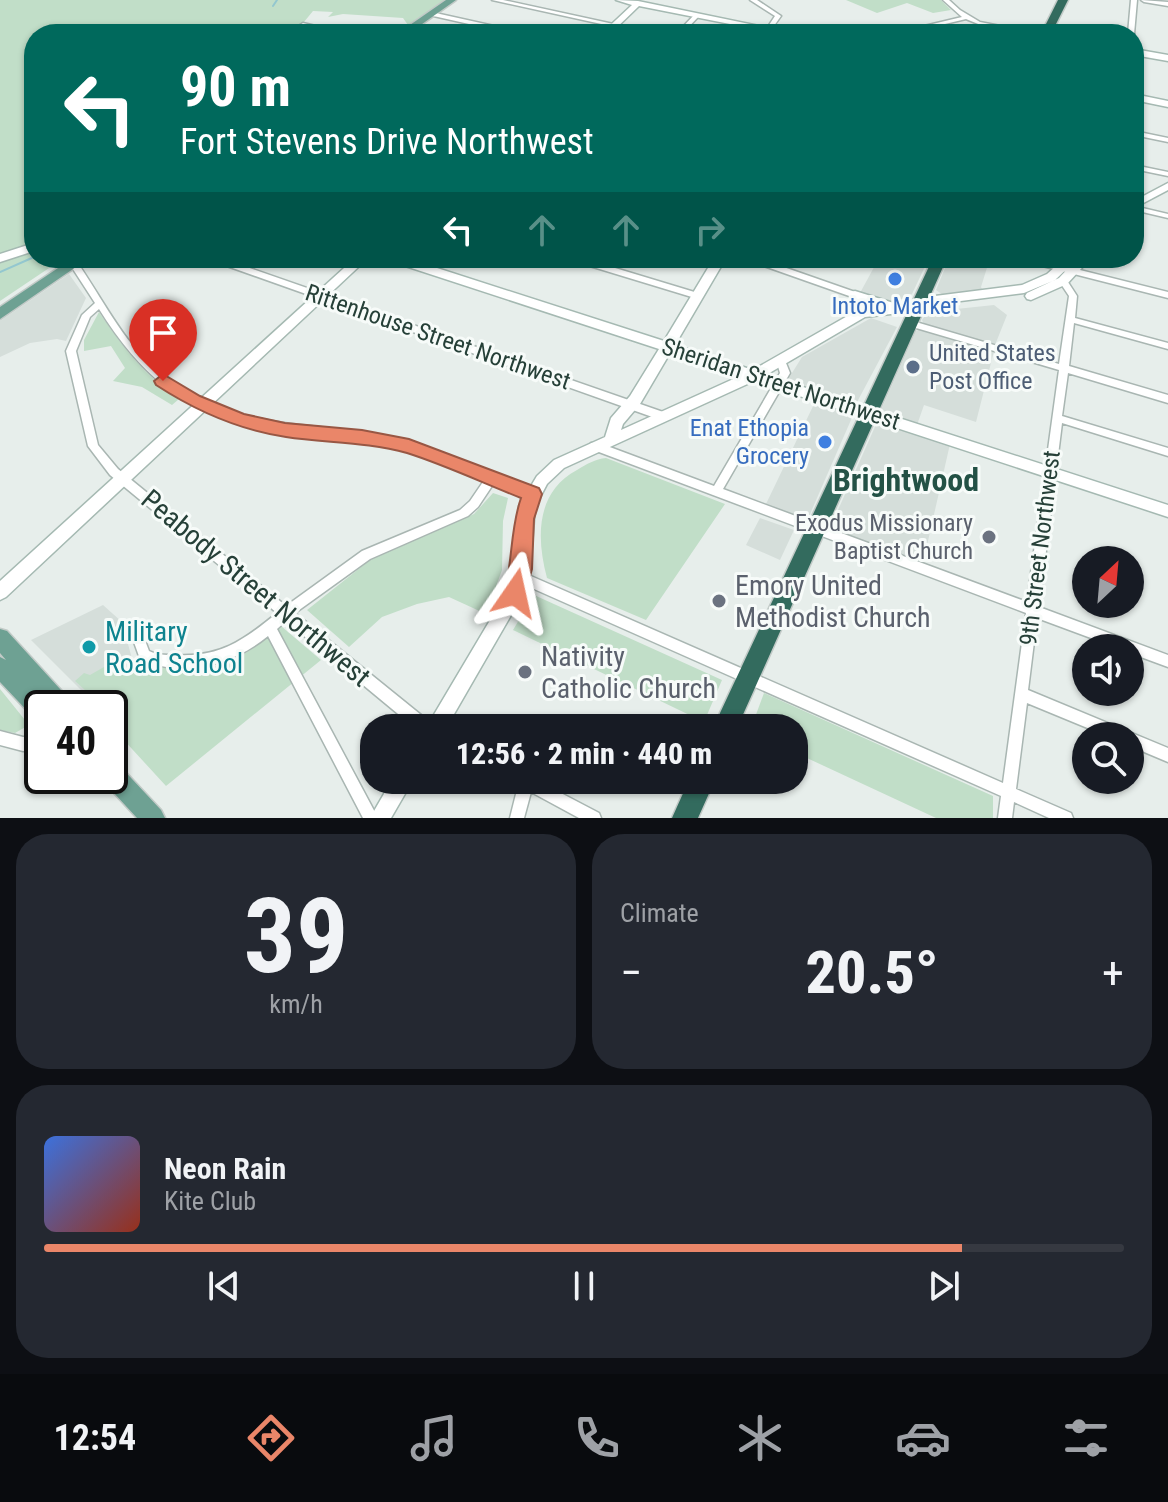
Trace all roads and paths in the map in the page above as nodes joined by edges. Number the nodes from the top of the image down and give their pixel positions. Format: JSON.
{"nodes":[{"id":1,"x":452,"y":0,"type":"edge"},
{"id":2,"x":458,"y":0,"type":"edge"},
{"id":3,"x":495,"y":0,"type":"edge"},
{"id":4,"x":620,"y":0,"type":"edge"},
{"id":5,"x":753,"y":0,"type":"edge"},
{"id":6,"x":946,"y":0,"type":"edge"},
{"id":7,"x":1063,"y":0,"type":"edge"},
{"id":8,"x":1134,"y":0,"type":"edge"},
{"id":9,"x":1144,"y":0,"type":"edge"},
{"id":10,"x":638,"y":3,"type":"junction"},
{"id":11,"x":1168,"y":4,"type":"edge"},
{"id":12,"x":433,"y":15,"type":"junction"},
{"id":13,"x":697,"y":15,"type":"junction"},
{"id":14,"x":964,"y":18,"type":"junction"},
{"id":15,"x":418,"y":24,"type":"edge"},
{"id":16,"x":421,"y":24,"type":"edge"},
{"id":17,"x":475,"y":24,"type":"edge"},
{"id":18,"x":610,"y":24,"type":"edge"},
{"id":19,"x":616,"y":24,"type":"edge"},
{"id":20,"x":688,"y":24,"type":"edge"},
{"id":21,"x":743,"y":24,"type":"edge"},
{"id":22,"x":772,"y":24,"type":"edge"},
{"id":23,"x":939,"y":24,"type":"edge"},
{"id":24,"x":979,"y":24,"type":"edge"},
{"id":25,"x":1051,"y":24,"type":"edge"},
{"id":26,"x":1132,"y":24,"type":"edge"},
{"id":27,"x":1144,"y":54,"type":"edge"},
{"id":28,"x":1168,"y":58,"type":"edge"},
{"id":29,"x":1144,"y":99,"type":"edge"},
{"id":30,"x":1168,"y":104,"type":"edge"},
{"id":31,"x":1144,"y":135,"type":"edge"},
{"id":32,"x":1168,"y":140,"type":"edge"},
{"id":33,"x":1144,"y":169,"type":"edge"},
{"id":34,"x":1168,"y":174,"type":"edge"},
{"id":35,"x":1168,"y":186,"type":"edge"},
{"id":36,"x":1168,"y":194,"type":"edge"},
{"id":37,"x":1144,"y":202,"type":"edge"},
{"id":38,"x":1144,"y":204,"type":"edge"},
{"id":39,"x":1144,"y":210,"type":"edge"},
{"id":40,"x":1168,"y":216,"type":"edge"},
{"id":41,"x":24,"y":250,"type":"edge"},
{"id":42,"x":0,"y":258,"type":"edge"},
{"id":43,"x":61,"y":268,"type":"edge"},
{"id":44,"x":63,"y":268,"type":"edge"},
{"id":45,"x":79,"y":268,"type":"edge"},
{"id":46,"x":241,"y":268,"type":"edge"},
{"id":47,"x":351,"y":268,"type":"edge"},
{"id":48,"x":425,"y":268,"type":"edge"},
{"id":49,"x":606,"y":268,"type":"edge"},
{"id":50,"x":714,"y":268,"type":"edge"},
{"id":51,"x":778,"y":268,"type":"edge"},
{"id":52,"x":935,"y":268,"type":"edge"},
{"id":53,"x":1067,"y":270,"type":"edge"},
{"id":54,"x":855,"y":295,"type":"junction"},
{"id":55,"x":1168,"y":295,"type":"edge"},
{"id":56,"x":321,"y":296,"type":"junction"},
{"id":57,"x":698,"y":296,"type":"junction"},
{"id":58,"x":100,"y":303,"type":"junction"},
{"id":59,"x":0,"y":307,"type":"edge"},
{"id":60,"x":917,"y":307,"type":"junction"},
{"id":61,"x":0,"y":314,"type":"edge"},
{"id":62,"x":860,"y":314,"type":"junction"},
{"id":63,"x":904,"y":316,"type":"junction"},
{"id":64,"x":1069,"y":319,"type":"junction"},
{"id":65,"x":1168,"y":346,"type":"edge"},
{"id":66,"x":667,"y":347,"type":"junction"},
{"id":67,"x":781,"y":360,"type":"junction"},
{"id":68,"x":1063,"y":368,"type":"junction"},
{"id":69,"x":753,"y":376,"type":"junction"},
{"id":70,"x":779,"y":384,"type":"junction"},
{"id":71,"x":1168,"y":399,"type":"edge"},
{"id":72,"x":202,"y":405,"type":"junction"},
{"id":73,"x":631,"y":405,"type":"junction"},
{"id":74,"x":868,"y":413,"type":"junction"},
{"id":75,"x":662,"y":416,"type":"junction"},
{"id":76,"x":1057,"y":418,"type":"junction"},
{"id":77,"x":637,"y":428,"type":"junction"},
{"id":78,"x":612,"y":439,"type":"junction"},
{"id":79,"x":595,"y":446,"type":"junction"},
{"id":80,"x":1168,"y":452,"type":"edge"},
{"id":81,"x":1050,"y":472,"type":"junction"},
{"id":82,"x":492,"y":478,"type":"junction"},
{"id":83,"x":123,"y":479,"type":"junction"},
{"id":84,"x":716,"y":492,"type":"junction"},
{"id":85,"x":532,"y":494,"type":"junction"},
{"id":86,"x":1168,"y":511,"type":"edge"},
{"id":87,"x":815,"y":529,"type":"junction"},
{"id":88,"x":520,"y":577,"type":"junction"},
{"id":89,"x":0,"y":592,"type":"edge"},
{"id":90,"x":1032,"y":610,"type":"junction"},
{"id":91,"x":286,"y":613,"type":"junction"},
{"id":92,"x":270,"y":628,"type":"junction"},
{"id":93,"x":136,"y":631,"type":"dead end"},
{"id":94,"x":0,"y":638,"type":"edge"},
{"id":95,"x":1168,"y":661,"type":"edge"},
{"id":96,"x":0,"y":667,"type":"edge"},
{"id":97,"x":748,"y":678,"type":"junction"},
{"id":98,"x":47,"y":690,"type":"edge"},
{"id":99,"x":24,"y":692,"type":"edge"},
{"id":100,"x":1021,"y":694,"type":"junction"},
{"id":101,"x":409,"y":714,"type":"edge"},
{"id":102,"x":444,"y":714,"type":"edge"},
{"id":103,"x":731,"y":714,"type":"edge"},
{"id":104,"x":1089,"y":722,"type":"edge"},
{"id":105,"x":2,"y":739,"type":"edge"},
{"id":106,"x":24,"y":741,"type":"edge"},
{"id":107,"x":1144,"y":745,"type":"edge"},
{"id":108,"x":1168,"y":755,"type":"edge"},
{"id":109,"x":128,"y":791,"type":"edge"},
{"id":110,"x":1008,"y":792,"type":"junction"},
{"id":111,"x":395,"y":794,"type":"edge"},
{"id":112,"x":522,"y":794,"type":"edge"},
{"id":113,"x":549,"y":794,"type":"edge"},
{"id":114,"x":696,"y":794,"type":"edge"},
{"id":115,"x":153,"y":818,"type":"edge"},
{"id":116,"x":371,"y":818,"type":"edge"},
{"id":117,"x":380,"y":818,"type":"edge"},
{"id":118,"x":517,"y":818,"type":"edge"},
{"id":119,"x":594,"y":818,"type":"edge"},
{"id":120,"x":685,"y":818,"type":"edge"},
{"id":121,"x":1005,"y":818,"type":"edge"},
{"id":122,"x":1066,"y":818,"type":"edge"}],
"edges":[{"from":1,"to":12,"type":"main road"},
{"from":2,"to":12,"type":"main road"},
{"from":3,"to":18,"type":"street"},
{"from":4,"to":10,"type":"street"},
{"from":5,"to":22,"type":"street"},
{"from":6,"to":14,"type":"street"},
{"from":7,"to":25,"type":"highway"},
{"from":8,"to":26,"type":"street"},
{"from":9,"to":11,"type":"street"},
{"from":10,"to":13,"type":"street"},
{"from":10,"to":19,"type":"street"},
{"from":12,"to":15,"type":"main road"},
{"from":12,"to":16,"type":"main road"},
{"from":12,"to":17,"type":"street"},
{"from":13,"to":20,"type":"street"},
{"from":13,"to":21,"type":"street"},
{"from":14,"to":23,"type":"street"},
{"from":14,"to":24,"type":"street"},
{"from":27,"to":28,"type":"street"},
{"from":29,"to":30,"type":"street"},
{"from":31,"to":32,"type":"street"},
{"from":33,"to":34,"type":"street"},
{"from":35,"to":37,"type":"street"},
{"from":36,"to":38,"type":"street"},
{"from":39,"to":40,"type":"street"},
{"from":41,"to":42,"type":"street"},
{"from":43,"to":59,"type":"main road"},
{"from":44,"to":61,"type":"main road"},
{"from":45,"to":58,"type":"street"},
{"from":46,"to":56,"type":"street","name":"Rittenhouse Street Northwest"},
{"from":47,"to":56,"type":"street"},
{"from":48,"to":66,"type":"street","name":"Sheridan Street Northwest"},
{"from":49,"to":57,"type":"street"},
{"from":50,"to":57,"type":"street"},
{"from":51,"to":54,"type":"street"},
{"from":52,"to":60,"type":"highway"},
{"from":53,"to":55,"type":"street"},
{"from":53,"to":60,"type":"street"},
{"from":53,"to":64,"type":"street","name":"9th Street Northwest"},
{"from":54,"to":62,"type":"street"},
{"from":54,"to":63,"type":"street"},
{"from":56,"to":72,"type":"street"},
{"from":56,"to":73,"type":"street","name":"Rittenhouse Street Northwest"},
{"from":57,"to":66,"type":"street"},
{"from":58,"to":72,"type":"street"},
{"from":58,"to":83,"type":"street","name":"Peabody Street Northwest"},
{"from":60,"to":63,"type":"highway"},
{"from":62,"to":63,"type":"street"},
{"from":62,"to":67,"type":"street"},
{"from":63,"to":68,"type":"street"},
{"from":63,"to":74,"type":"highway"},
{"from":64,"to":65,"type":"street"},
{"from":64,"to":68,"type":"street","name":"9th Street Northwest"},
{"from":66,"to":69,"type":"street","name":"Sheridan Street Northwest"},
{"from":66,"to":73,"type":"street"},
{"from":67,"to":69,"type":"street"},
{"from":67,"to":70,"type":"street"},
{"from":68,"to":71,"type":"street"},
{"from":68,"to":76,"type":"street","name":"9th Street Northwest"},
{"from":69,"to":70,"type":"street","name":"Sheridan Street Northwest"},
{"from":69,"to":75,"type":"street"},
{"from":70,"to":74,"type":"street","name":"Sheridan Street Northwest"},
{"from":70,"to":84,"type":"street"},
{"from":72,"to":82,"type":"street"},
{"from":72,"to":83,"type":"street"},
{"from":73,"to":75,"type":"street","name":"Rittenhouse Street Northwest"},
{"from":73,"to":77,"type":"street"},
{"from":73,"to":78,"type":"street"},
{"from":74,"to":81,"type":"street","name":"Sheridan Street Northwest"},
{"from":74,"to":87,"type":"highway"},
{"from":75,"to":77,"type":"street"},
{"from":76,"to":80,"type":"street"},
{"from":76,"to":81,"type":"street","name":"9th Street Northwest"},
{"from":77,"to":78,"type":"street"},
{"from":78,"to":79,"type":"street"},
{"from":79,"to":84,"type":"street"},
{"from":79,"to":85,"type":"street"},
{"from":81,"to":86,"type":"street","name":"Sheridan Street Northwest"},
{"from":81,"to":90,"type":"street","name":"9th Street Northwest"},
{"from":82,"to":85,"type":"street"},
{"from":82,"to":91,"type":"street"},
{"from":83,"to":89,"type":"street"},
{"from":83,"to":91,"type":"street","name":"Peabody Street Northwest"},
{"from":84,"to":87,"type":"street"},
{"from":85,"to":88,"type":"street"},
{"from":87,"to":90,"type":"street"},
{"from":87,"to":97,"type":"highway"},
{"from":88,"to":97,"type":"street"},
{"from":88,"to":102,"type":"street"},
{"from":90,"to":95,"type":"street"},
{"from":90,"to":100,"type":"street","name":"9th Street Northwest"},
{"from":91,"to":92,"type":"street"},
{"from":91,"to":101,"type":"street","name":"Peabody Street Northwest"},
{"from":92,"to":93,"type":"street"},
{"from":92,"to":116,"type":"street"},
{"from":94,"to":98,"type":"main road"},
{"from":96,"to":99,"type":"main road"},
{"from":97,"to":103,"type":"highway"},
{"from":97,"to":110,"type":"street"},
{"from":100,"to":104,"type":"street"},
{"from":100,"to":110,"type":"street","name":"9th Street Northwest"},
{"from":105,"to":106,"type":"street"},
{"from":107,"to":108,"type":"street"},
{"from":109,"to":115,"type":"main road"},
{"from":110,"to":121,"type":"street","name":"9th Street Northwest"},
{"from":110,"to":122,"type":"street"},
{"from":111,"to":117,"type":"street"},
{"from":112,"to":118,"type":"street"},
{"from":113,"to":119,"type":"street"},
{"from":114,"to":120,"type":"highway"}]}
